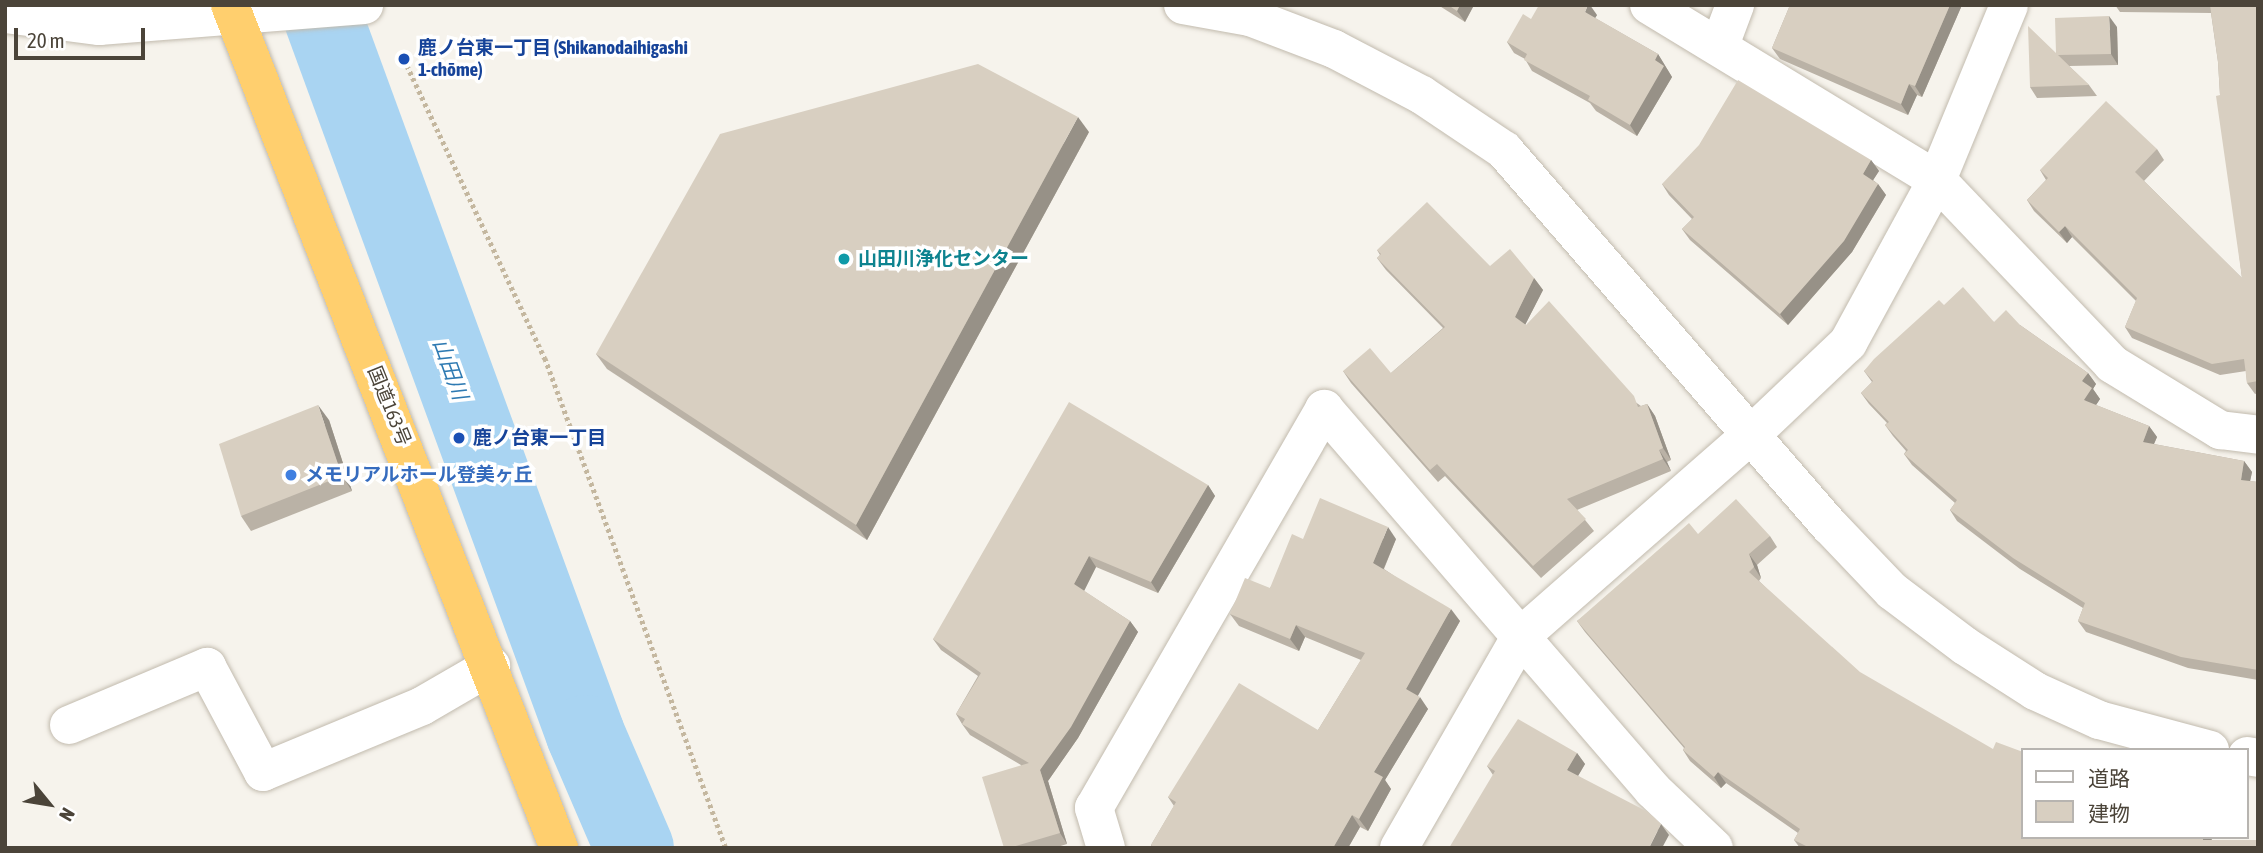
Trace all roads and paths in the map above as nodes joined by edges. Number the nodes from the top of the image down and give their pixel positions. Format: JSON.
{"nodes":[{"id":1,"x":364,"y":5,"type":"edge"},
{"id":2,"x":1182,"y":5,"type":"edge"},
{"id":3,"x":1649,"y":5,"type":"edge"},
{"id":4,"x":1735,"y":5,"type":"edge"},
{"id":5,"x":2009,"y":5,"type":"edge"},
{"id":6,"x":232,"y":9,"type":"edge"},
{"id":7,"x":5,"y":14,"type":"edge"},
{"id":8,"x":1720,"y":45,"type":"junction"},
{"id":9,"x":404,"y":59,"type":"dead end"},
{"id":10,"x":1937,"y":180,"type":"junction"},
{"id":11,"x":1754,"y":433,"type":"junction"},
{"id":12,"x":2258,"y":435,"type":"edge"},
{"id":13,"x":1521,"y":636,"type":"junction"},
{"id":14,"x":491,"y":666,"type":"junction"},
{"id":15,"x":69,"y":725,"type":"dead end"},
{"id":16,"x":2203,"y":748,"type":"edge"},
{"id":17,"x":559,"y":848,"type":"edge"},
{"id":18,"x":726,"y":848,"type":"edge"},
{"id":19,"x":1106,"y":848,"type":"edge"},
{"id":20,"x":1399,"y":848,"type":"edge"},
{"id":21,"x":1714,"y":848,"type":"edge"}],
"edges":[{"from":1,"to":6,"type":"street"},
{"from":2,"to":11,"type":"street"},
{"from":3,"to":8,"type":"street"},
{"from":4,"to":8,"type":"street"},
{"from":5,"to":10,"type":"street"},
{"from":6,"to":7,"type":"street"},
{"from":6,"to":14,"type":"highway","name":"国道163号"},
{"from":8,"to":10,"type":"street"},
{"from":9,"to":18,"type":"path"},
{"from":10,"to":11,"type":"street"},
{"from":10,"to":12,"type":"street"},
{"from":11,"to":13,"type":"street"},
{"from":11,"to":16,"type":"street"},
{"from":13,"to":19,"type":"street"},
{"from":13,"to":20,"type":"street"},
{"from":13,"to":21,"type":"street"},
{"from":14,"to":15,"type":"street"},
{"from":14,"to":17,"type":"highway","name":"国道163号"}]}
